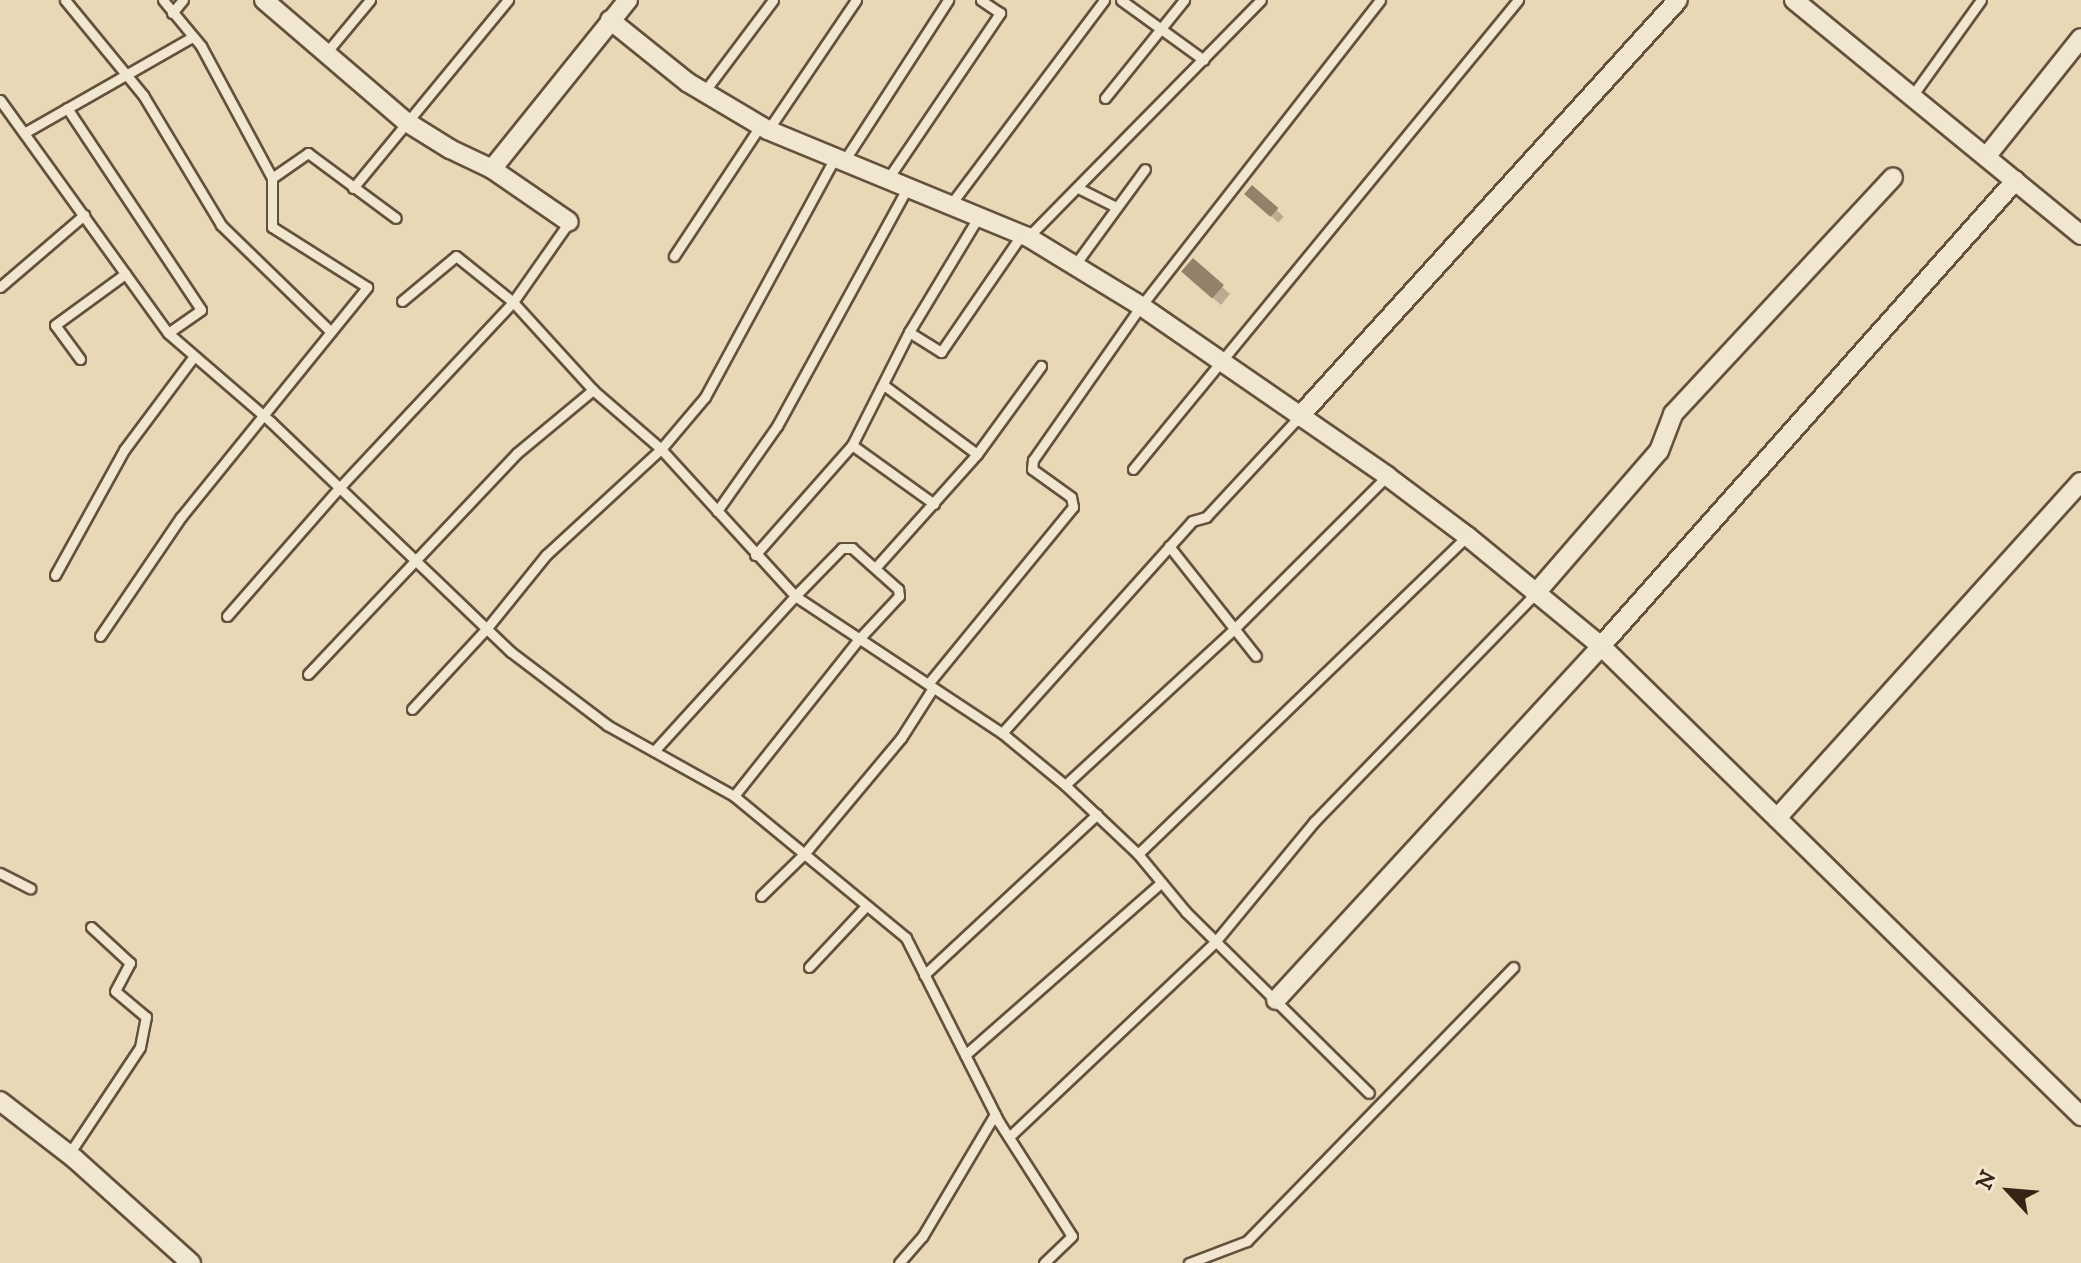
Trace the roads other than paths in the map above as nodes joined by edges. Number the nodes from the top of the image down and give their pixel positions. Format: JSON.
{"nodes":[{"id":1,"x":65,"y":0,"type":"edge"},
{"id":2,"x":163,"y":0,"type":"edge"},
{"id":3,"x":183,"y":0,"type":"edge"},
{"id":4,"x":264,"y":0,"type":"edge"},
{"id":5,"x":370,"y":0,"type":"edge"},
{"id":6,"x":508,"y":0,"type":"edge"},
{"id":7,"x":628,"y":0,"type":"edge"},
{"id":8,"x":773,"y":0,"type":"edge"},
{"id":9,"x":856,"y":0,"type":"edge"},
{"id":10,"x":948,"y":0,"type":"edge"},
{"id":11,"x":981,"y":0,"type":"edge"},
{"id":12,"x":1104,"y":0,"type":"edge"},
{"id":13,"x":1121,"y":0,"type":"edge"},
{"id":14,"x":1184,"y":0,"type":"edge"},
{"id":15,"x":1261,"y":0,"type":"edge"},
{"id":16,"x":1380,"y":0,"type":"edge"},
{"id":17,"x":1518,"y":0,"type":"edge"},
{"id":18,"x":1678,"y":0,"type":"edge"},
{"id":19,"x":1794,"y":0,"type":"edge"},
{"id":20,"x":1981,"y":0,"type":"edge"},
{"id":21,"x":172,"y":13,"type":"junction"},
{"id":22,"x":610,"y":20,"type":"junction"},
{"id":23,"x":1160,"y":28,"type":"junction"},
{"id":24,"x":192,"y":37,"type":"junction"},
{"id":25,"x":2081,"y":38,"type":"edge"},
{"id":26,"x":326,"y":53,"type":"junction"},
{"id":27,"x":1204,"y":60,"type":"junction"},
{"id":28,"x":127,"y":74,"type":"junction"},
{"id":29,"x":704,"y":92,"type":"junction"},
{"id":30,"x":1912,"y":96,"type":"junction"},
{"id":31,"x":1105,"y":98,"type":"dead end"},
{"id":32,"x":0,"y":100,"type":"edge"},
{"id":33,"x":67,"y":108,"type":"junction"},
{"id":34,"x":405,"y":121,"type":"junction"},
{"id":35,"x":764,"y":128,"type":"junction"},
{"id":36,"x":24,"y":133,"type":"junction"},
{"id":37,"x":1986,"y":157,"type":"junction"},
{"id":38,"x":839,"y":160,"type":"junction"},
{"id":39,"x":492,"y":169,"type":"junction"},
{"id":40,"x":1145,"y":169,"type":"dead end"},
{"id":41,"x":1893,"y":177,"type":"dead end"},
{"id":42,"x":272,"y":178,"type":"junction"},
{"id":43,"x":887,"y":180,"type":"junction"},
{"id":44,"x":2015,"y":181,"type":"junction"},
{"id":45,"x":353,"y":188,"type":"junction"},
{"id":46,"x":1078,"y":188,"type":"junction"},
{"id":47,"x":907,"y":189,"type":"junction"},
{"id":48,"x":951,"y":204,"type":"junction"},
{"id":49,"x":1116,"y":207,"type":"junction"},
{"id":50,"x":84,"y":215,"type":"junction"},
{"id":51,"x":980,"y":215,"type":"junction"},
{"id":52,"x":396,"y":218,"type":"dead end"},
{"id":53,"x":569,"y":222,"type":"joint"},
{"id":54,"x":2081,"y":235,"type":"edge"},
{"id":55,"x":1025,"y":236,"type":"junction"},
{"id":56,"x":674,"y":256,"type":"dead end"},
{"id":57,"x":1074,"y":266,"type":"junction"},
{"id":58,"x":125,"y":274,"type":"junction"},
{"id":59,"x":0,"y":287,"type":"edge"},
{"id":60,"x":402,"y":301,"type":"dead end"},
{"id":61,"x":513,"y":302,"type":"junction"},
{"id":62,"x":1141,"y":306,"type":"junction"},
{"id":63,"x":331,"y":332,"type":"junction"},
{"id":64,"x":909,"y":332,"type":"junction"},
{"id":65,"x":168,"y":333,"type":"junction"},
{"id":66,"x":194,"y":356,"type":"junction"},
{"id":67,"x":80,"y":359,"type":"dead end"},
{"id":68,"x":1218,"y":362,"type":"junction"},
{"id":69,"x":1041,"y":366,"type":"dead end"},
{"id":70,"x":885,"y":386,"type":"junction"},
{"id":71,"x":593,"y":390,"type":"junction"},
{"id":72,"x":264,"y":416,"type":"junction"},
{"id":73,"x":1299,"y":417,"type":"junction"},
{"id":74,"x":852,"y":445,"type":"junction"},
{"id":75,"x":661,"y":449,"type":"junction"},
{"id":76,"x":977,"y":454,"type":"junction"},
{"id":77,"x":1133,"y":469,"type":"dead end"},
{"id":78,"x":1387,"y":476,"type":"junction"},
{"id":79,"x":2081,"y":482,"type":"edge"},
{"id":80,"x":340,"y":487,"type":"junction"},
{"id":81,"x":934,"y":504,"type":"junction"},
{"id":82,"x":717,"y":511,"type":"junction"},
{"id":83,"x":1467,"y":536,"type":"junction"},
{"id":84,"x":1169,"y":546,"type":"junction"},
{"id":85,"x":755,"y":555,"type":"junction"},
{"id":86,"x":416,"y":559,"type":"junction"},
{"id":87,"x":876,"y":567,"type":"junction"},
{"id":88,"x":55,"y":575,"type":"dead end"},
{"id":89,"x":1535,"y":594,"type":"junction"},
{"id":90,"x":795,"y":596,"type":"junction"},
{"id":91,"x":227,"y":616,"type":"dead end"},
{"id":92,"x":487,"y":628,"type":"junction"},
{"id":93,"x":1233,"y":630,"type":"junction"},
{"id":94,"x":100,"y":636,"type":"dead end"},
{"id":95,"x":858,"y":640,"type":"junction"},
{"id":96,"x":1601,"y":646,"type":"junction"},
{"id":97,"x":1256,"y":656,"type":"dead end"},
{"id":98,"x":308,"y":674,"type":"dead end"},
{"id":99,"x":930,"y":686,"type":"junction"},
{"id":100,"x":412,"y":709,"type":"dead end"},
{"id":101,"x":1002,"y":733,"type":"junction"},
{"id":102,"x":654,"y":751,"type":"junction"},
{"id":103,"x":1065,"y":785,"type":"junction"},
{"id":104,"x":734,"y":796,"type":"junction"},
{"id":105,"x":1097,"y":814,"type":"junction"},
{"id":106,"x":1777,"y":818,"type":"junction"},
{"id":107,"x":804,"y":854,"type":"junction"},
{"id":108,"x":1138,"y":854,"type":"junction"},
{"id":109,"x":0,"y":873,"type":"edge"},
{"id":110,"x":1161,"y":883,"type":"junction"},
{"id":111,"x":30,"y":888,"type":"dead end"},
{"id":112,"x":761,"y":896,"type":"dead end"},
{"id":113,"x":866,"y":906,"type":"junction"},
{"id":114,"x":91,"y":927,"type":"dead end"},
{"id":115,"x":1215,"y":942,"type":"junction"},
{"id":116,"x":809,"y":967,"type":"dead end"},
{"id":117,"x":1513,"y":967,"type":"dead end"},
{"id":118,"x":924,"y":975,"type":"junction"},
{"id":119,"x":1276,"y":1000,"type":"junction"},
{"id":120,"x":965,"y":1055,"type":"junction"},
{"id":121,"x":1369,"y":1093,"type":"dead end"},
{"id":122,"x":0,"y":1101,"type":"edge"},
{"id":123,"x":995,"y":1114,"type":"junction"},
{"id":124,"x":2081,"y":1116,"type":"edge"},
{"id":125,"x":1009,"y":1137,"type":"junction"},
{"id":126,"x":69,"y":1154,"type":"junction"},
{"id":127,"x":186,"y":1261,"type":"edge"},
{"id":128,"x":899,"y":1263,"type":"edge"},
{"id":129,"x":1044,"y":1263,"type":"edge"},
{"id":130,"x":1189,"y":1263,"type":"edge"}],
"edges":[{"from":1,"to":28,"type":"lane"},
{"from":2,"to":21,"type":"lane"},
{"from":3,"to":21,"type":"lane"},
{"from":4,"to":26,"type":"street"},
{"from":5,"to":26,"type":"lane"},
{"from":6,"to":34,"type":"lane"},
{"from":7,"to":22,"type":"street"},
{"from":8,"to":29,"type":"lane"},
{"from":9,"to":35,"type":"lane"},
{"from":10,"to":38,"type":"lane"},
{"from":11,"to":43,"type":"lane"},
{"from":12,"to":48,"type":"lane"},
{"from":13,"to":23,"type":"lane"},
{"from":14,"to":23,"type":"lane"},
{"from":15,"to":27,"type":"lane"},
{"from":16,"to":62,"type":"lane"},
{"from":17,"to":68,"type":"lane"},
{"from":18,"to":73,"type":"street"},
{"from":19,"to":30,"type":"street"},
{"from":20,"to":30,"type":"lane"},
{"from":21,"to":24,"type":"lane"},
{"from":22,"to":29,"type":"street"},
{"from":22,"to":39,"type":"street"},
{"from":23,"to":27,"type":"lane"},
{"from":23,"to":31,"type":"lane"},
{"from":24,"to":28,"type":"lane"},
{"from":24,"to":42,"type":"lane"},
{"from":25,"to":37,"type":"street"},
{"from":26,"to":34,"type":"street"},
{"from":27,"to":46,"type":"lane"},
{"from":28,"to":33,"type":"lane"},
{"from":28,"to":63,"type":"lane"},
{"from":29,"to":35,"type":"street"},
{"from":30,"to":37,"type":"street"},
{"from":32,"to":36,"type":"lane"},
{"from":33,"to":36,"type":"lane"},
{"from":33,"to":65,"type":"lane"},
{"from":34,"to":39,"type":"street"},
{"from":34,"to":45,"type":"lane"},
{"from":35,"to":38,"type":"street"},
{"from":35,"to":56,"type":"lane"},
{"from":36,"to":50,"type":"lane"},
{"from":37,"to":44,"type":"street"},
{"from":38,"to":43,"type":"street"},
{"from":38,"to":75,"type":"lane"},
{"from":39,"to":53,"type":"street"},
{"from":40,"to":49,"type":"lane"},
{"from":41,"to":89,"type":"street"},
{"from":42,"to":45,"type":"lane"},
{"from":42,"to":63,"type":"lane"},
{"from":43,"to":47,"type":"street"},
{"from":44,"to":54,"type":"street"},
{"from":44,"to":96,"type":"street"},
{"from":45,"to":52,"type":"lane"},
{"from":46,"to":49,"type":"lane"},
{"from":46,"to":55,"type":"lane"},
{"from":47,"to":48,"type":"street"},
{"from":47,"to":82,"type":"lane"},
{"from":48,"to":51,"type":"street"},
{"from":49,"to":57,"type":"lane"},
{"from":50,"to":58,"type":"lane"},
{"from":50,"to":59,"type":"lane"},
{"from":51,"to":55,"type":"street"},
{"from":51,"to":64,"type":"lane"},
{"from":53,"to":61,"type":"lane"},
{"from":55,"to":57,"type":"street"},
{"from":55,"to":64,"type":"lane"},
{"from":57,"to":62,"type":"street"},
{"from":58,"to":65,"type":"lane"},
{"from":58,"to":67,"type":"lane"},
{"from":60,"to":61,"type":"lane"},
{"from":61,"to":71,"type":"lane"},
{"from":61,"to":80,"type":"lane"},
{"from":62,"to":68,"type":"street"},
{"from":62,"to":99,"type":"lane"},
{"from":63,"to":72,"type":"lane"},
{"from":64,"to":70,"type":"lane"},
{"from":65,"to":66,"type":"lane"},
{"from":66,"to":72,"type":"lane"},
{"from":66,"to":88,"type":"lane"},
{"from":68,"to":73,"type":"street"},
{"from":68,"to":77,"type":"lane"},
{"from":69,"to":76,"type":"lane"},
{"from":70,"to":74,"type":"lane"},
{"from":70,"to":76,"type":"lane"},
{"from":71,"to":75,"type":"lane"},
{"from":71,"to":86,"type":"lane"},
{"from":72,"to":80,"type":"lane"},
{"from":72,"to":94,"type":"lane"},
{"from":73,"to":78,"type":"street"},
{"from":73,"to":84,"type":"lane"},
{"from":74,"to":81,"type":"lane"},
{"from":74,"to":85,"type":"lane"},
{"from":75,"to":82,"type":"lane"},
{"from":75,"to":92,"type":"lane"},
{"from":76,"to":81,"type":"lane"},
{"from":78,"to":83,"type":"street"},
{"from":78,"to":93,"type":"lane"},
{"from":79,"to":106,"type":"street"},
{"from":80,"to":86,"type":"lane"},
{"from":80,"to":91,"type":"lane"},
{"from":81,"to":87,"type":"lane"},
{"from":82,"to":85,"type":"lane"},
{"from":83,"to":89,"type":"street"},
{"from":83,"to":108,"type":"lane"},
{"from":84,"to":93,"type":"lane"},
{"from":84,"to":101,"type":"lane"},
{"from":85,"to":90,"type":"lane"},
{"from":86,"to":92,"type":"lane"},
{"from":86,"to":98,"type":"lane"},
{"from":87,"to":90,"type":"lane"},
{"from":87,"to":95,"type":"lane"},
{"from":89,"to":96,"type":"street"},
{"from":89,"to":115,"type":"lane"},
{"from":90,"to":95,"type":"lane"},
{"from":90,"to":102,"type":"lane"},
{"from":92,"to":100,"type":"lane"},
{"from":92,"to":102,"type":"lane"},
{"from":93,"to":97,"type":"lane"},
{"from":93,"to":103,"type":"lane"},
{"from":95,"to":99,"type":"lane"},
{"from":95,"to":104,"type":"lane"},
{"from":96,"to":106,"type":"street"},
{"from":96,"to":119,"type":"street"},
{"from":99,"to":101,"type":"lane"},
{"from":99,"to":107,"type":"lane"},
{"from":101,"to":103,"type":"lane"},
{"from":102,"to":104,"type":"lane"},
{"from":103,"to":105,"type":"lane"},
{"from":104,"to":107,"type":"lane"},
{"from":105,"to":108,"type":"lane"},
{"from":105,"to":118,"type":"lane"},
{"from":106,"to":124,"type":"street"},
{"from":107,"to":112,"type":"lane"},
{"from":107,"to":113,"type":"lane"},
{"from":108,"to":110,"type":"lane"},
{"from":109,"to":111,"type":"lane"},
{"from":110,"to":115,"type":"lane"},
{"from":110,"to":120,"type":"lane"},
{"from":113,"to":116,"type":"lane"},
{"from":113,"to":118,"type":"lane"},
{"from":114,"to":126,"type":"lane"},
{"from":115,"to":119,"type":"lane"},
{"from":115,"to":125,"type":"lane"},
{"from":117,"to":130,"type":"lane"},
{"from":118,"to":120,"type":"lane"},
{"from":119,"to":121,"type":"lane"},
{"from":120,"to":123,"type":"lane"},
{"from":122,"to":126,"type":"street"},
{"from":123,"to":125,"type":"lane"},
{"from":123,"to":128,"type":"lane"},
{"from":125,"to":129,"type":"lane"},
{"from":126,"to":127,"type":"street"}]}
